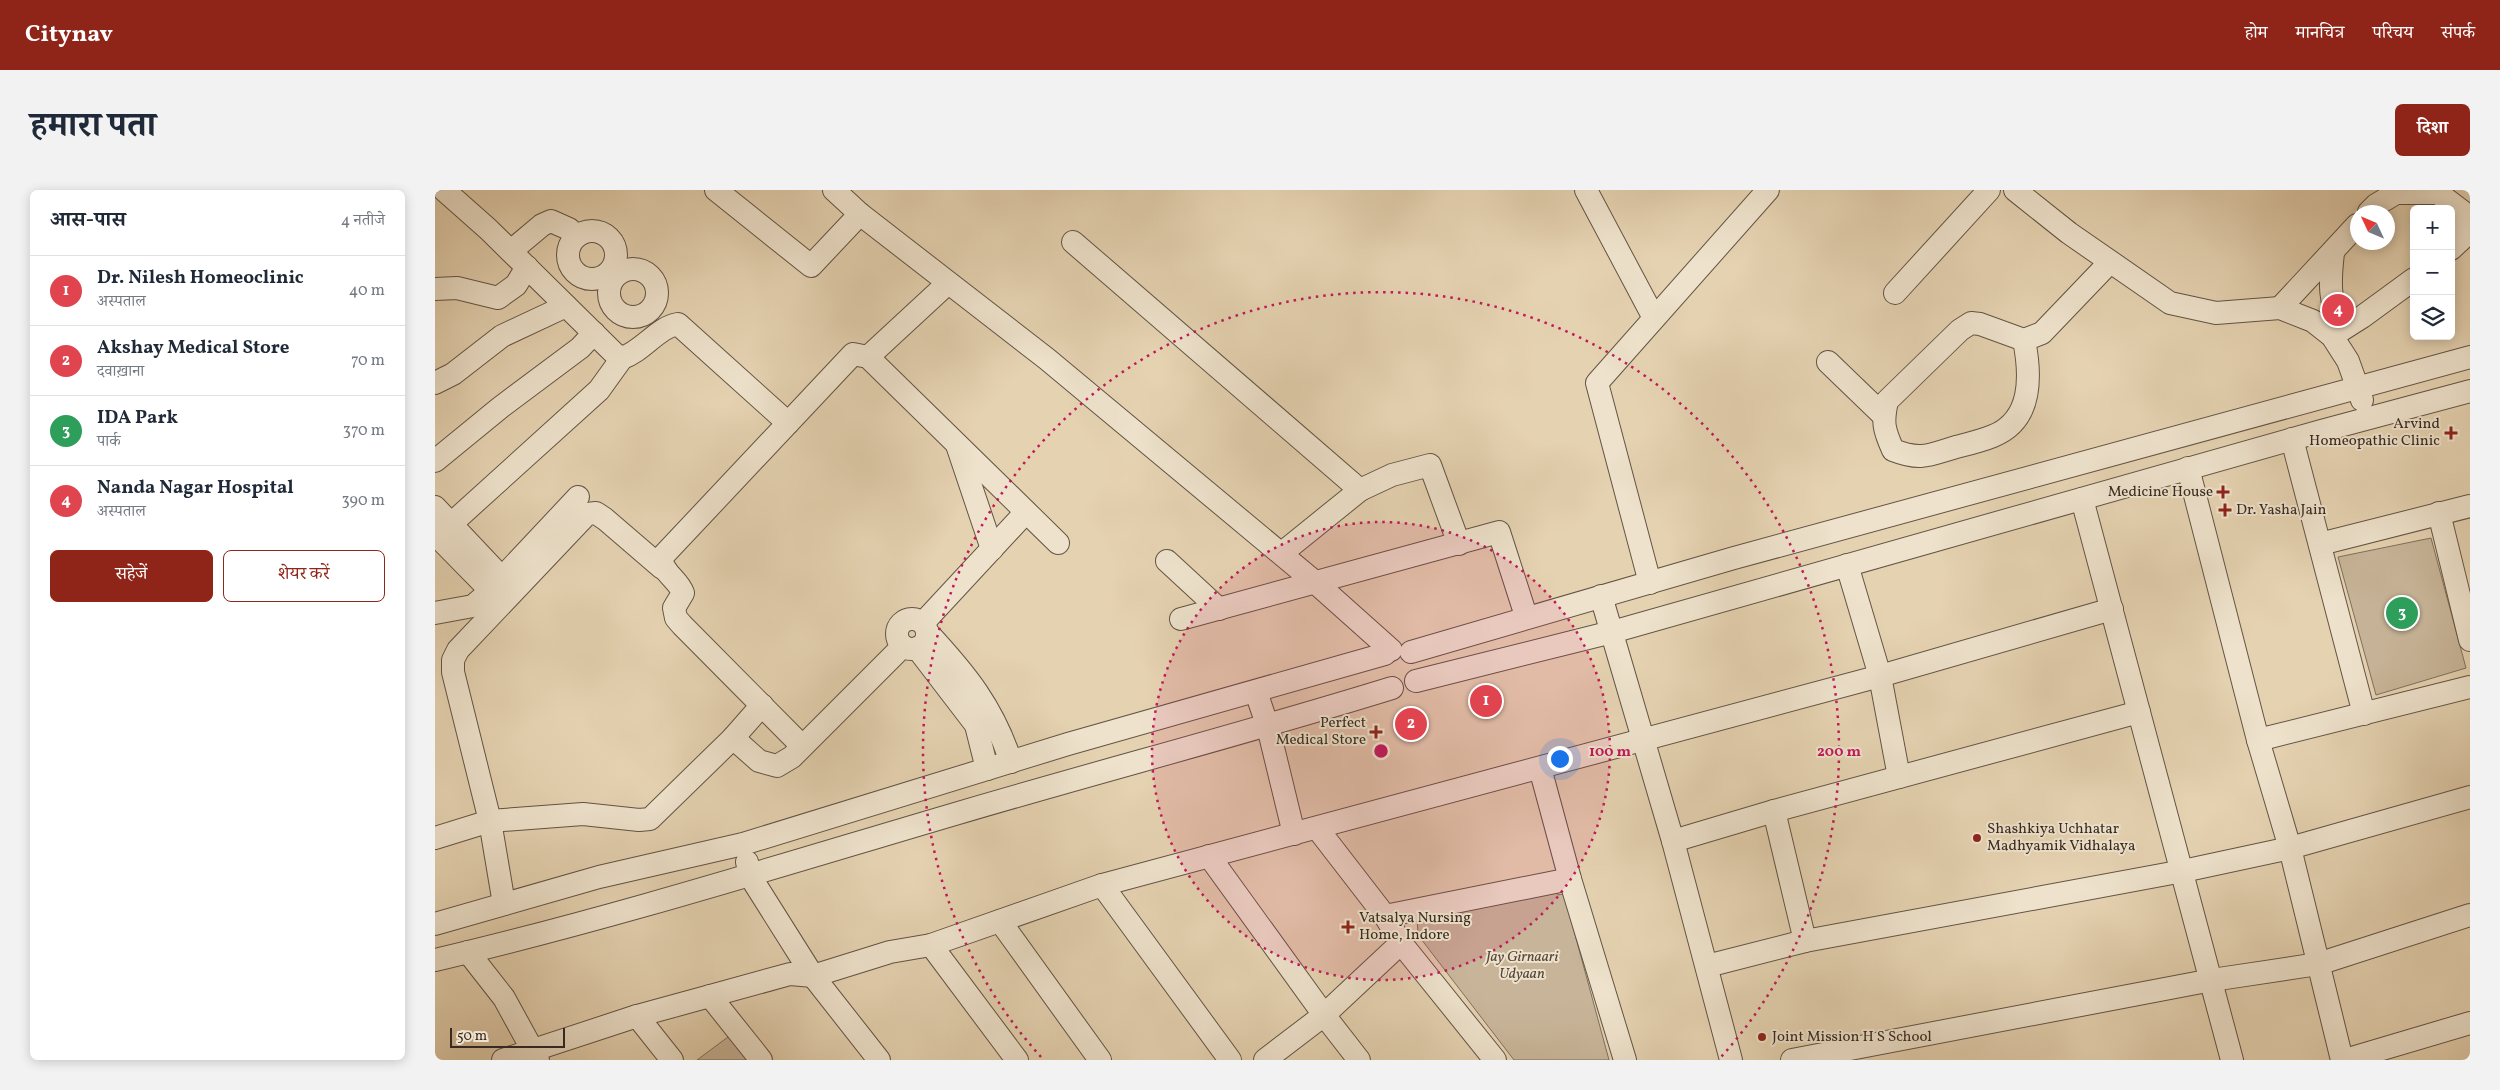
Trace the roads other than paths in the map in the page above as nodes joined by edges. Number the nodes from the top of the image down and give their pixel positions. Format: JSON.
{"nodes":[{"id":1,"x":445,"y":190,"type":"edge"},
{"id":2,"x":716,"y":190,"type":"edge"},
{"id":3,"x":834,"y":190,"type":"edge"},
{"id":4,"x":1586,"y":190,"type":"edge"},
{"id":5,"x":1768,"y":190,"type":"edge"},
{"id":6,"x":1989,"y":190,"type":"edge"},
{"id":7,"x":2015,"y":190,"type":"edge"},
{"id":8,"x":2375,"y":205,"type":"edge"},
{"id":9,"x":2454,"y":205,"type":"edge"},
{"id":10,"x":2455,"y":206,"type":"edge"},
{"id":11,"x":860,"y":214,"type":"junction"},
{"id":12,"x":2350,"y":233,"type":"edge"},
{"id":13,"x":576,"y":237,"type":"junction"},
{"id":14,"x":1073,"y":242,"type":"dead end"},
{"id":15,"x":2455,"y":245,"type":"edge"},
{"id":16,"x":511,"y":251,"type":"junction"},
{"id":17,"x":2333,"y":254,"type":"junction"},
{"id":18,"x":2110,"y":262,"type":"junction"},
{"id":19,"x":527,"y":267,"type":"junction"},
{"id":20,"x":2410,"y":282,"type":"edge"},
{"id":21,"x":948,"y":283,"type":"junction"},
{"id":22,"x":435,"y":289,"type":"edge"},
{"id":23,"x":1895,"y":293,"type":"dead end"},
{"id":24,"x":566,"y":306,"type":"junction"},
{"id":25,"x":2280,"y":308,"type":"junction"},
{"id":26,"x":1654,"y":318,"type":"junction"},
{"id":27,"x":594,"y":333,"type":"junction"},
{"id":28,"x":2337,"y":333,"type":"junction"},
{"id":29,"x":2024,"y":340,"type":"junction"},
{"id":30,"x":868,"y":357,"type":"junction"},
{"id":31,"x":2470,"y":357,"type":"edge"},
{"id":32,"x":622,"y":358,"type":"junction"},
{"id":33,"x":1829,"y":362,"type":"dead end"},
{"id":34,"x":435,"y":384,"type":"edge"},
{"id":35,"x":2358,"y":386,"type":"junction"},
{"id":36,"x":2470,"y":391,"type":"edge"},
{"id":37,"x":1884,"y":416,"type":"junction"},
{"id":38,"x":2367,"y":418,"type":"junction"},
{"id":39,"x":788,"y":423,"type":"junction"},
{"id":40,"x":2292,"y":439,"type":"junction"},
{"id":41,"x":956,"y":442,"type":"junction"},
{"id":42,"x":435,"y":461,"type":"edge"},
{"id":43,"x":2188,"y":468,"type":"junction"},
{"id":44,"x":1360,"y":490,"type":"junction"},
{"id":45,"x":578,"y":497,"type":"dead end"},
{"id":46,"x":2082,"y":499,"type":"junction"},
{"id":47,"x":2470,"y":506,"type":"edge"},
{"id":48,"x":435,"y":507,"type":"edge"},
{"id":49,"x":1026,"y":512,"type":"junction"},
{"id":50,"x":2439,"y":512,"type":"junction"},
{"id":51,"x":443,"y":529,"type":"edge"},
{"id":52,"x":1059,"y":543,"type":"dead end"},
{"id":53,"x":1459,"y":544,"type":"junction"},
{"id":54,"x":2319,"y":544,"type":"junction"},
{"id":55,"x":992,"y":549,"type":"junction"},
{"id":56,"x":1282,"y":554,"type":"junction"},
{"id":57,"x":1167,"y":561,"type":"dead end"},
{"id":58,"x":1847,"y":565,"type":"junction"},
{"id":59,"x":662,"y":568,"type":"junction"},
{"id":60,"x":1317,"y":583,"type":"junction"},
{"id":61,"x":1649,"y":583,"type":"junction"},
{"id":62,"x":497,"y":584,"type":"junction"},
{"id":63,"x":1601,"y":596,"type":"junction"},
{"id":64,"x":1219,"y":609,"type":"junction"},
{"id":65,"x":2112,"y":610,"type":"junction"},
{"id":66,"x":435,"y":613,"type":"edge"},
{"id":67,"x":1526,"y":616,"type":"junction"},
{"id":68,"x":1181,"y":619,"type":"dead end"},
{"id":69,"x":1612,"y":632,"type":"junction"},
{"id":70,"x":918,"y":637,"type":"junction"},
{"id":71,"x":2470,"y":640,"type":"edge"},
{"id":72,"x":1396,"y":652,"type":"junction"},
{"id":73,"x":1880,"y":676,"type":"junction"},
{"id":74,"x":1416,"y":681,"type":"junction"},
{"id":75,"x":2470,"y":687,"type":"edge"},
{"id":76,"x":1392,"y":688,"type":"junction"},
{"id":77,"x":1256,"y":692,"type":"junction"},
{"id":78,"x":762,"y":706,"type":"junction"},
{"id":79,"x":2139,"y":712,"type":"junction"},
{"id":80,"x":2364,"y":714,"type":"junction"},
{"id":81,"x":1268,"y":726,"type":"junction"},
{"id":82,"x":733,"y":738,"type":"junction"},
{"id":83,"x":1643,"y":740,"type":"junction"},
{"id":84,"x":2258,"y":740,"type":"junction"},
{"id":85,"x":802,"y":746,"type":"junction"},
{"id":86,"x":1011,"y":762,"type":"junction"},
{"id":87,"x":1540,"y":768,"type":"junction"},
{"id":88,"x":987,"y":769,"type":"junction"},
{"id":89,"x":1899,"y":777,"type":"junction"},
{"id":90,"x":2470,"y":798,"type":"edge"},
{"id":91,"x":1774,"y":811,"type":"junction"},
{"id":92,"x":490,"y":822,"type":"junction"},
{"id":93,"x":1317,"y":828,"type":"junction"},
{"id":94,"x":1294,"y":834,"type":"junction"},
{"id":95,"x":435,"y":838,"type":"edge"},
{"id":96,"x":1673,"y":842,"type":"junction"},
{"id":97,"x":743,"y":844,"type":"junction"},
{"id":98,"x":2290,"y":848,"type":"junction"},
{"id":99,"x":1209,"y":856,"type":"junction"},
{"id":100,"x":2183,"y":871,"type":"junction"},
{"id":101,"x":750,"y":876,"type":"junction"},
{"id":102,"x":1570,"y":879,"type":"junction"},
{"id":103,"x":1103,"y":885,"type":"junction"},
{"id":104,"x":504,"y":904,"type":"junction"},
{"id":105,"x":2470,"y":915,"type":"edge"},
{"id":106,"x":1385,"y":916,"type":"junction"},
{"id":107,"x":1000,"y":921,"type":"junction"},
{"id":108,"x":435,"y":924,"type":"edge"},
{"id":109,"x":1805,"y":941,"type":"junction"},
{"id":110,"x":1401,"y":942,"type":"junction"},
{"id":111,"x":931,"y":945,"type":"junction"},
{"id":112,"x":468,"y":952,"type":"junction"},
{"id":113,"x":435,"y":960,"type":"edge"},
{"id":114,"x":2318,"y":964,"type":"junction"},
{"id":115,"x":1707,"y":966,"type":"junction"},
{"id":116,"x":813,"y":976,"type":"junction"},
{"id":117,"x":2212,"y":980,"type":"junction"},
{"id":118,"x":710,"y":996,"type":"junction"},
{"id":119,"x":1324,"y":1015,"type":"junction"},
{"id":120,"x":637,"y":1016,"type":"junction"},
{"id":121,"x":2470,"y":1023,"type":"edge"},
{"id":122,"x":1873,"y":1044,"type":"junction"},
{"id":123,"x":535,"y":1056,"type":"edge"},
{"id":124,"x":503,"y":1060,"type":"edge"},
{"id":125,"x":671,"y":1060,"type":"edge"},
{"id":126,"x":761,"y":1060,"type":"edge"},
{"id":127,"x":879,"y":1060,"type":"edge"},
{"id":128,"x":1017,"y":1060,"type":"edge"},
{"id":129,"x":1100,"y":1060,"type":"edge"},
{"id":130,"x":1230,"y":1060,"type":"edge"},
{"id":131,"x":1265,"y":1060,"type":"edge"},
{"id":132,"x":1359,"y":1060,"type":"edge"},
{"id":133,"x":1495,"y":1060,"type":"edge"},
{"id":134,"x":1625,"y":1060,"type":"edge"},
{"id":135,"x":1731,"y":1060,"type":"edge"},
{"id":136,"x":1793,"y":1060,"type":"edge"},
{"id":137,"x":1888,"y":1060,"type":"edge"},
{"id":138,"x":2232,"y":1060,"type":"edge"},
{"id":139,"x":2344,"y":1060,"type":"edge"}],
"edges":[{"from":1,"to":16,"type":"street"},
{"from":2,"to":11,"type":"street"},
{"from":3,"to":11,"type":"street"},
{"from":4,"to":26,"type":"street"},
{"from":5,"to":26,"type":"street"},
{"from":6,"to":23,"type":"street"},
{"from":7,"to":18,"type":"street"},
{"from":8,"to":9,"type":"street"},
{"from":10,"to":15,"type":"street"},
{"from":11,"to":21,"type":"street"},
{"from":12,"to":17,"type":"street"},
{"from":13,"to":13,"type":"street"},
{"from":13,"to":16,"type":"street"},
{"from":14,"to":44,"type":"street"},
{"from":16,"to":19,"type":"street"},
{"from":17,"to":25,"type":"street"},
{"from":17,"to":28,"type":"street"},
{"from":18,"to":25,"type":"street"},
{"from":18,"to":29,"type":"street"},
{"from":19,"to":22,"type":"street"},
{"from":19,"to":24,"type":"street"},
{"from":20,"to":28,"type":"street"},
{"from":21,"to":30,"type":"street"},
{"from":21,"to":56,"type":"street"},
{"from":24,"to":27,"type":"street"},
{"from":24,"to":34,"type":"street"},
{"from":25,"to":28,"type":"street"},
{"from":26,"to":61,"type":"street"},
{"from":27,"to":32,"type":"street"},
{"from":27,"to":42,"type":"street"},
{"from":28,"to":35,"type":"street"},
{"from":29,"to":37,"type":"street"},
{"from":29,"to":37,"type":"street"},
{"from":30,"to":39,"type":"street"},
{"from":30,"to":41,"type":"street"},
{"from":31,"to":35,"type":"street"},
{"from":32,"to":39,"type":"street"},
{"from":32,"to":51,"type":"street"},
{"from":33,"to":37,"type":"street"},
{"from":35,"to":38,"type":"street"},
{"from":35,"to":61,"type":"street"},
{"from":36,"to":38,"type":"street"},
{"from":38,"to":40,"type":"street"},
{"from":39,"to":59,"type":"street"},
{"from":40,"to":43,"type":"street"},
{"from":40,"to":54,"type":"street"},
{"from":41,"to":49,"type":"street"},
{"from":41,"to":55,"type":"street"},
{"from":43,"to":46,"type":"street"},
{"from":43,"to":84,"type":"street"},
{"from":44,"to":53,"type":"street"},
{"from":44,"to":56,"type":"street"},
{"from":45,"to":62,"type":"street"},
{"from":46,"to":58,"type":"street"},
{"from":46,"to":65,"type":"street"},
{"from":47,"to":50,"type":"street"},
{"from":48,"to":51,"type":"street"},
{"from":49,"to":52,"type":"street"},
{"from":49,"to":55,"type":"street"},
{"from":50,"to":54,"type":"street"},
{"from":50,"to":71,"type":"street"},
{"from":51,"to":62,"type":"street"},
{"from":53,"to":60,"type":"street"},
{"from":53,"to":67,"type":"street"},
{"from":54,"to":80,"type":"street"},
{"from":55,"to":70,"type":"street"},
{"from":56,"to":60,"type":"street"},
{"from":57,"to":64,"type":"street"},
{"from":58,"to":69,"type":"street"},
{"from":58,"to":73,"type":"street"},
{"from":59,"to":78,"type":"street"},
{"from":59,"to":92,"type":"street"},
{"from":60,"to":64,"type":"street"},
{"from":60,"to":72,"type":"street"},
{"from":61,"to":63,"type":"street"},
{"from":62,"to":66,"type":"street"},
{"from":63,"to":67,"type":"street"},
{"from":63,"to":69,"type":"street"},
{"from":64,"to":68,"type":"street"},
{"from":65,"to":73,"type":"street"},
{"from":65,"to":79,"type":"street"},
{"from":67,"to":72,"type":"street"},
{"from":69,"to":74,"type":"street"},
{"from":69,"to":83,"type":"street"},
{"from":70,"to":85,"type":"street"},
{"from":70,"to":86,"type":"street"},
{"from":70,"to":88,"type":"street"},
{"from":72,"to":74,"type":"street"},
{"from":72,"to":76,"type":"street"},
{"from":72,"to":77,"type":"street"},
{"from":73,"to":83,"type":"street"},
{"from":73,"to":89,"type":"street"},
{"from":74,"to":76,"type":"street"},
{"from":75,"to":80,"type":"street"},
{"from":76,"to":81,"type":"street"},
{"from":77,"to":81,"type":"street"},
{"from":77,"to":86,"type":"street"},
{"from":78,"to":82,"type":"street"},
{"from":78,"to":85,"type":"street"},
{"from":79,"to":89,"type":"street"},
{"from":79,"to":100,"type":"street"},
{"from":80,"to":84,"type":"street"},
{"from":81,"to":94,"type":"street"},
{"from":81,"to":101,"type":"street"},
{"from":82,"to":85,"type":"street"},
{"from":82,"to":92,"type":"street"},
{"from":83,"to":87,"type":"street"},
{"from":83,"to":96,"type":"street"},
{"from":84,"to":98,"type":"street"},
{"from":86,"to":88,"type":"street"},
{"from":87,"to":93,"type":"street"},
{"from":87,"to":102,"type":"street"},
{"from":88,"to":97,"type":"street"},
{"from":89,"to":91,"type":"street"},
{"from":90,"to":98,"type":"street"},
{"from":91,"to":96,"type":"street"},
{"from":91,"to":109,"type":"street"},
{"from":92,"to":95,"type":"street"},
{"from":92,"to":104,"type":"street"},
{"from":93,"to":94,"type":"street"},
{"from":93,"to":106,"type":"street"},
{"from":94,"to":99,"type":"street"},
{"from":96,"to":115,"type":"street"},
{"from":97,"to":101,"type":"street"},
{"from":97,"to":104,"type":"street"},
{"from":98,"to":100,"type":"street"},
{"from":98,"to":114,"type":"street"},
{"from":99,"to":103,"type":"street"},
{"from":99,"to":119,"type":"street"},
{"from":100,"to":109,"type":"street"},
{"from":100,"to":117,"type":"street"},
{"from":101,"to":112,"type":"street"},
{"from":101,"to":116,"type":"street"},
{"from":102,"to":106,"type":"street"},
{"from":102,"to":134,"type":"street"},
{"from":103,"to":107,"type":"street"},
{"from":103,"to":130,"type":"street"},
{"from":104,"to":108,"type":"street"},
{"from":105,"to":114,"type":"street"},
{"from":106,"to":110,"type":"street"},
{"from":107,"to":111,"type":"street"},
{"from":107,"to":129,"type":"street"},
{"from":109,"to":115,"type":"street"},
{"from":110,"to":119,"type":"street"},
{"from":110,"to":133,"type":"street"},
{"from":111,"to":116,"type":"street"},
{"from":111,"to":128,"type":"street"},
{"from":112,"to":113,"type":"street"},
{"from":112,"to":123,"type":"street"},
{"from":114,"to":117,"type":"street"},
{"from":114,"to":139,"type":"street"},
{"from":115,"to":135,"type":"street"},
{"from":116,"to":118,"type":"street"},
{"from":116,"to":127,"type":"street"},
{"from":117,"to":122,"type":"street"},
{"from":117,"to":138,"type":"street"},
{"from":118,"to":120,"type":"street"},
{"from":118,"to":126,"type":"street"},
{"from":119,"to":131,"type":"street"},
{"from":119,"to":132,"type":"street"},
{"from":120,"to":123,"type":"street"},
{"from":120,"to":125,"type":"street"},
{"from":121,"to":139,"type":"street"},
{"from":122,"to":136,"type":"street"},
{"from":122,"to":137,"type":"street"},
{"from":123,"to":124,"type":"street"}]}
